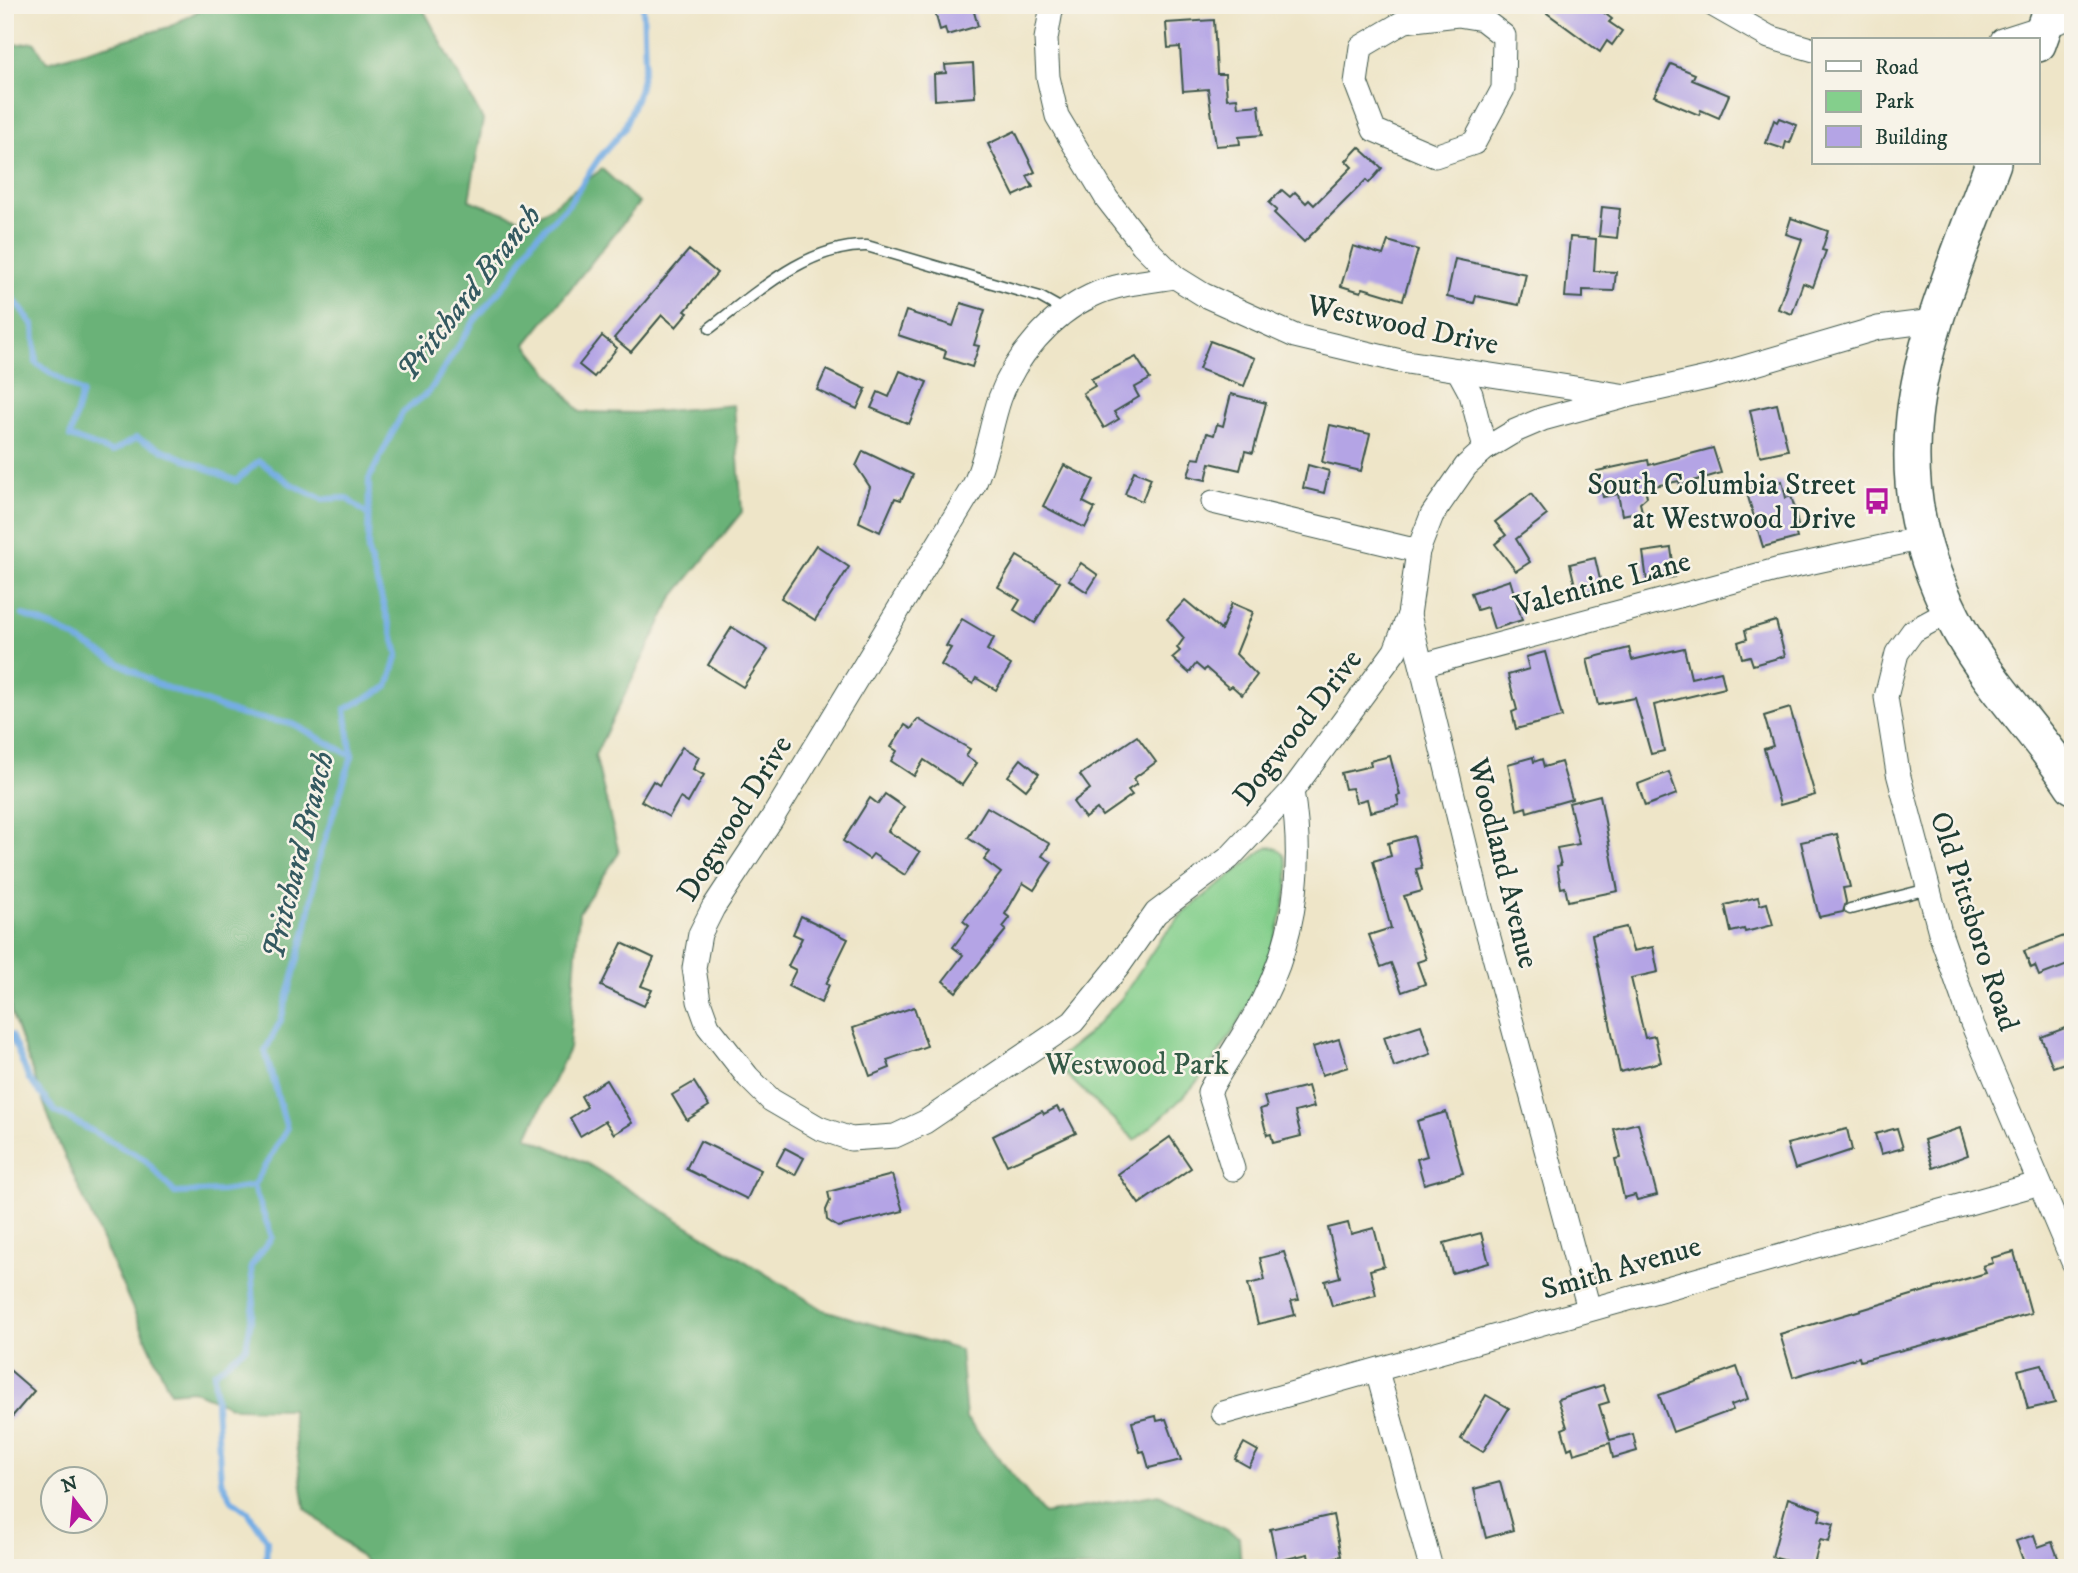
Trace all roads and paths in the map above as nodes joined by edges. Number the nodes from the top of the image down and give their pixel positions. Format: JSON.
{"nodes":[{"id":1,"x":1052,"y":5,"type":"edge"},
{"id":2,"x":1713,"y":5,"type":"edge"},
{"id":3,"x":1484,"y":12,"type":"edge"},
{"id":4,"x":1746,"y":14,"type":"edge"},
{"id":5,"x":2051,"y":23,"type":"edge"},
{"id":6,"x":2008,"y":38,"type":"edge"},
{"id":7,"x":1812,"y":49,"type":"edge"},
{"id":8,"x":1993,"y":164,"type":"edge"},
{"id":9,"x":1175,"y":277,"type":"junction"},
{"id":10,"x":1068,"y":313,"type":"junction"},
{"id":11,"x":1933,"y":321,"type":"junction"},
{"id":12,"x":710,"y":328,"type":"dead end"},
{"id":13,"x":1458,"y":370,"type":"junction"},
{"id":14,"x":1627,"y":396,"type":"junction"},
{"id":15,"x":1485,"y":449,"type":"junction"},
{"id":16,"x":1213,"y":502,"type":"dead end"},
{"id":17,"x":1923,"y":538,"type":"junction"},
{"id":18,"x":1418,"y":551,"type":"junction"},
{"id":19,"x":1950,"y":611,"type":"junction"},
{"id":20,"x":1409,"y":615,"type":"junction"},
{"id":21,"x":1422,"y":664,"type":"junction"},
{"id":22,"x":2073,"y":786,"type":"edge"},
{"id":23,"x":1292,"y":791,"type":"junction"},
{"id":24,"x":1928,"y":889,"type":"junction"},
{"id":25,"x":1850,"y":909,"type":"dead end"},
{"id":26,"x":1233,"y":1169,"type":"dead end"},
{"id":27,"x":2038,"y":1184,"type":"junction"},
{"id":28,"x":2073,"y":1262,"type":"edge"},
{"id":29,"x":1589,"y":1309,"type":"junction"},
{"id":30,"x":1377,"y":1371,"type":"junction"},
{"id":31,"x":1223,"y":1413,"type":"dead end"},
{"id":32,"x":1431,"y":1568,"type":"edge"}],
"edges":[{"from":1,"to":9,"type":"street","name":"Westwood Drive"},
{"from":2,"to":4,"type":"street"},
{"from":3,"to":3,"type":"street"},
{"from":4,"to":7,"type":"street"},
{"from":5,"to":6,"type":"street"},
{"from":8,"to":11,"type":"main road"},
{"from":9,"to":10,"type":"street","name":"Dogwood Drive"},
{"from":9,"to":13,"type":"street","name":"Westwood Drive"},
{"from":10,"to":12,"type":"lane"},
{"from":10,"to":23,"type":"street","name":"Dogwood Drive"},
{"from":11,"to":14,"type":"street","name":"Westwood Drive"},
{"from":11,"to":17,"type":"main road"},
{"from":13,"to":14,"type":"street","name":"Westwood Drive"},
{"from":13,"to":15,"type":"street"},
{"from":14,"to":15,"type":"street","name":"Woodland Avenue"},
{"from":15,"to":18,"type":"street","name":"Woodland Avenue"},
{"from":16,"to":18,"type":"street"},
{"from":17,"to":19,"type":"main road"},
{"from":17,"to":21,"type":"street","name":"Valentine Lane"},
{"from":18,"to":20,"type":"street","name":"Woodland Avenue"},
{"from":19,"to":22,"type":"main road"},
{"from":19,"to":24,"type":"street","name":"Old Pittsboro Road"},
{"from":20,"to":21,"type":"street","name":"Woodland Avenue"},
{"from":20,"to":23,"type":"street","name":"Dogwood Drive"},
{"from":21,"to":29,"type":"street","name":"Woodland Avenue"},
{"from":23,"to":26,"type":"street"},
{"from":24,"to":25,"type":"lane"},
{"from":24,"to":27,"type":"street","name":"Old Pittsboro Road"},
{"from":27,"to":28,"type":"street","name":"Old Pittsboro Road"},
{"from":27,"to":29,"type":"street","name":"Smith Avenue"},
{"from":29,"to":30,"type":"street","name":"Smith Avenue"},
{"from":30,"to":31,"type":"street","name":"Smith Avenue"},
{"from":30,"to":32,"type":"street"}]}
